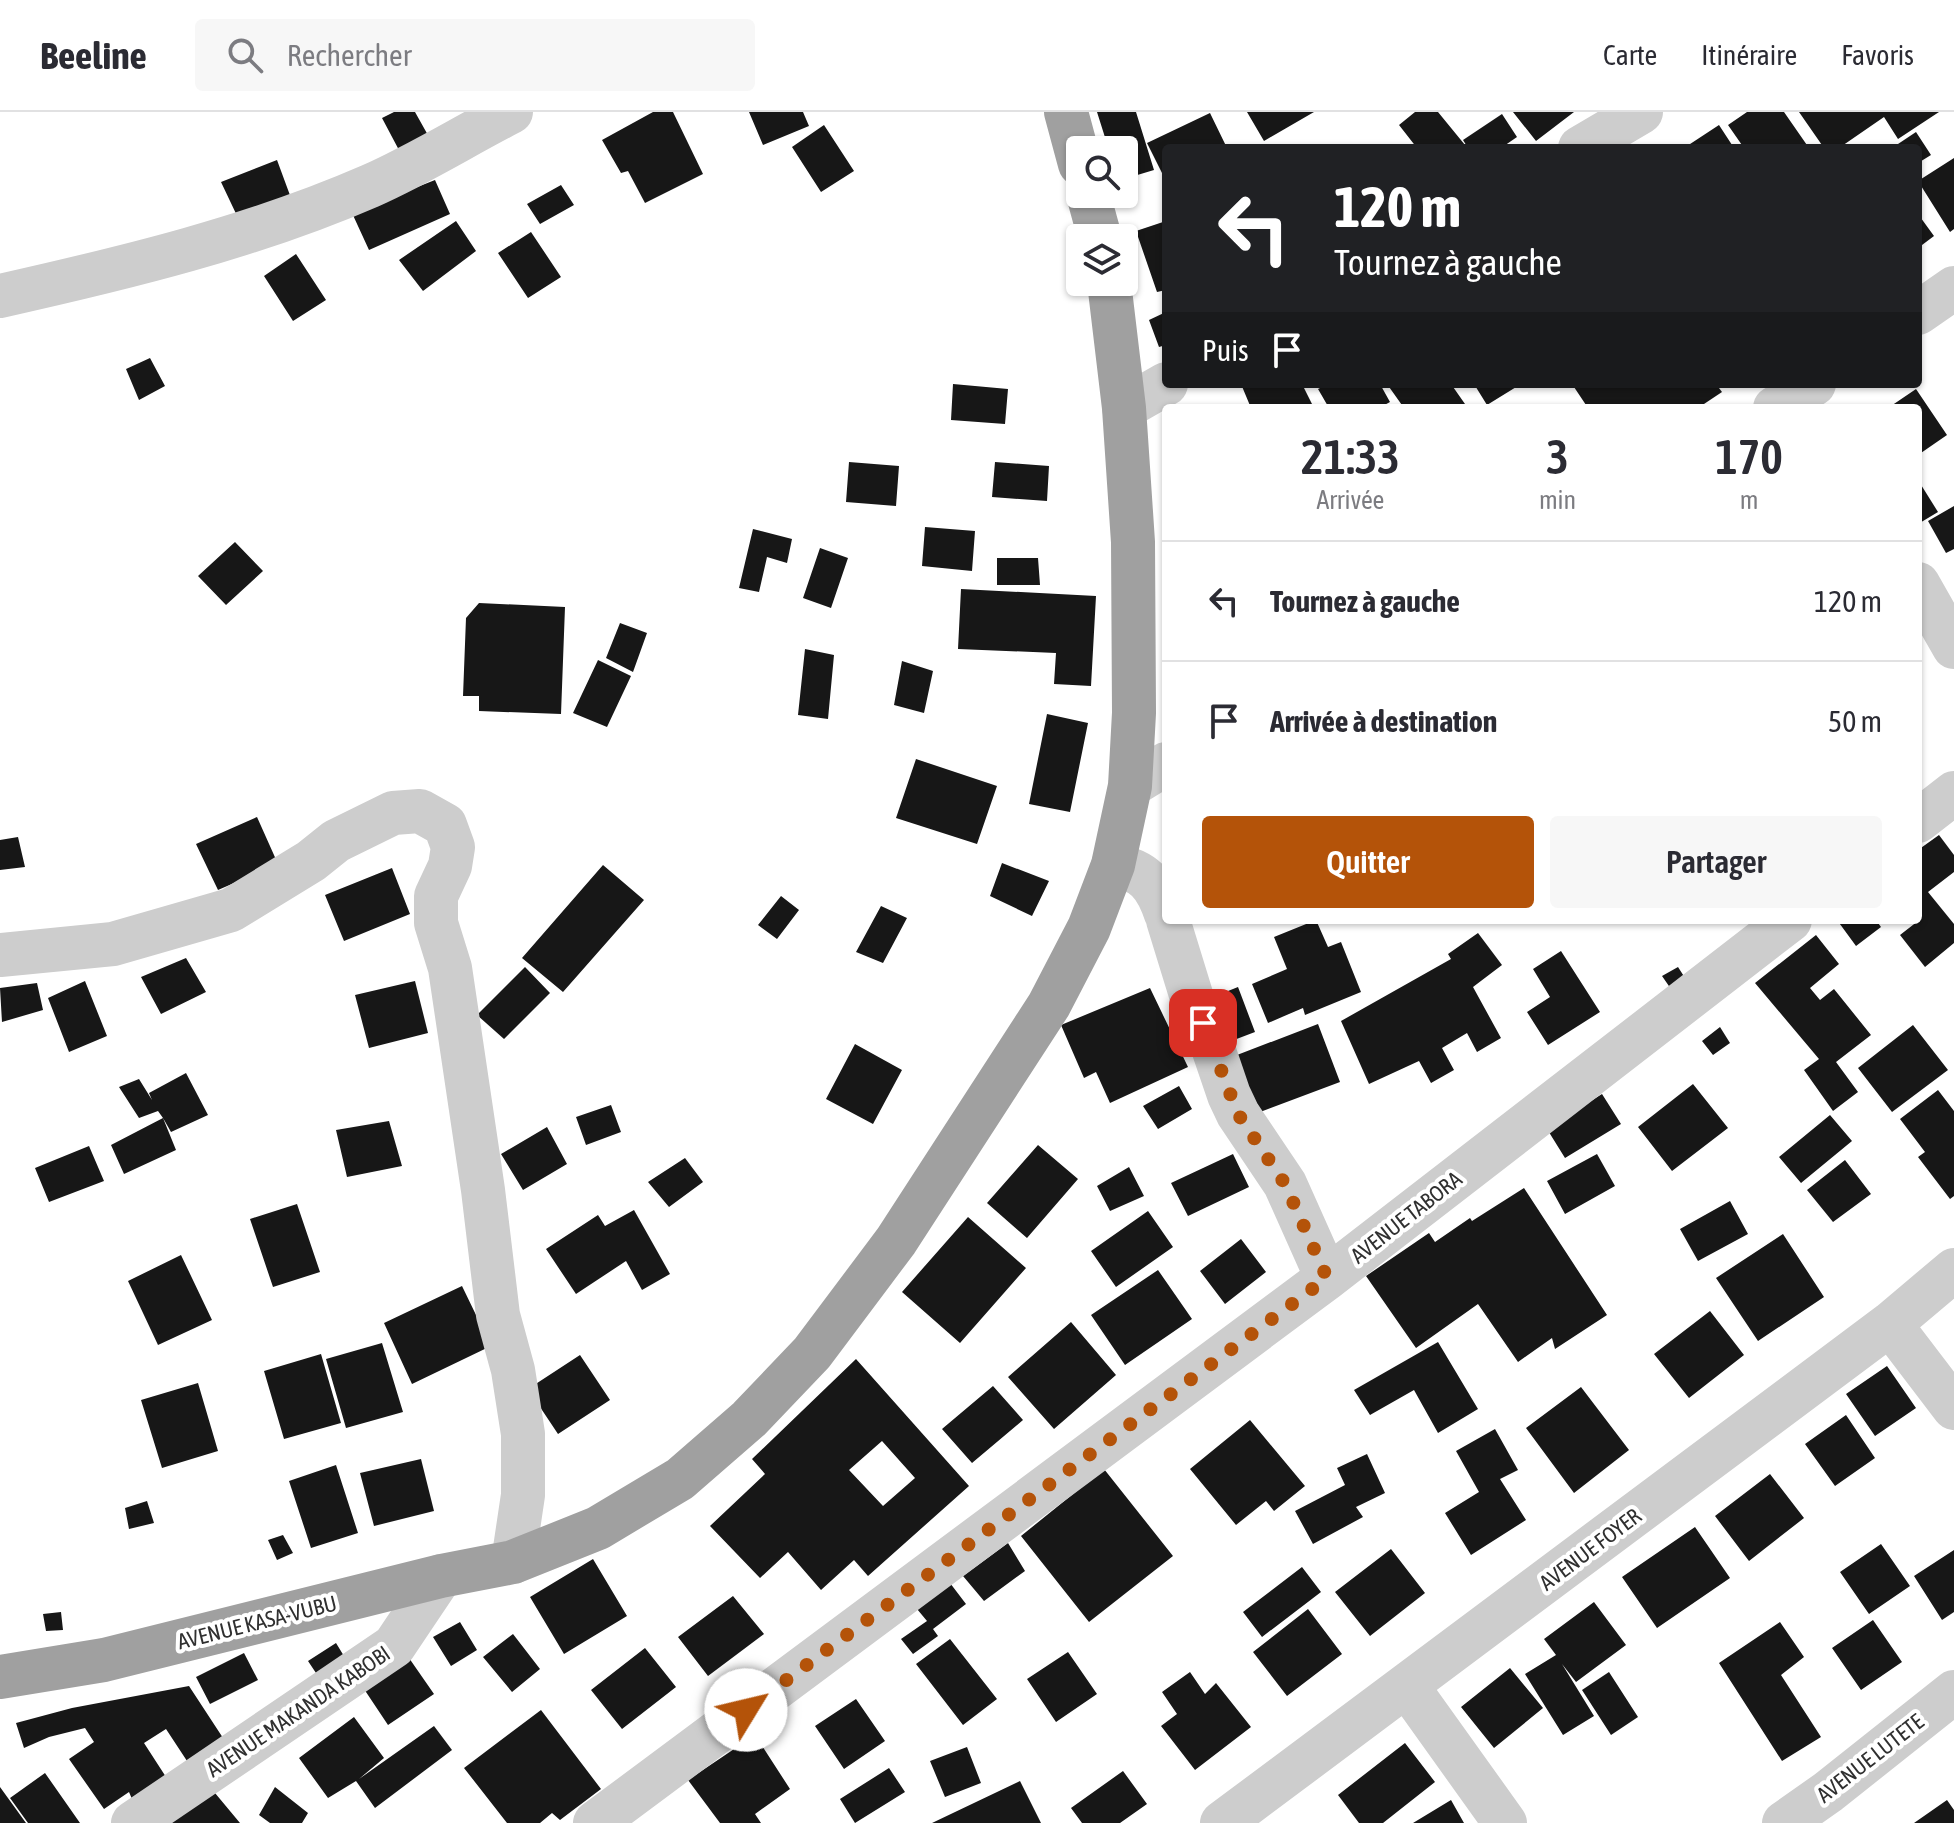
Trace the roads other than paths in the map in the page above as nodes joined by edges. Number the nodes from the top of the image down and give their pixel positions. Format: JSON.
{"nodes":[{"id":1,"x":511,"y":112,"type":"edge"},
{"id":2,"x":1066,"y":112,"type":"edge"},
{"id":3,"x":1634,"y":123,"type":"edge"},
{"id":4,"x":1072,"y":136,"type":"edge"},
{"id":5,"x":1589,"y":144,"type":"edge"},
{"id":6,"x":1954,"y":288,"type":"edge"},
{"id":7,"x":0,"y":296,"type":"edge"},
{"id":8,"x":1111,"y":296,"type":"edge"},
{"id":9,"x":1922,"y":310,"type":"edge"},
{"id":10,"x":1162,"y":386,"type":"edge"},
{"id":11,"x":1124,"y":408,"type":"junction"},
{"id":12,"x":1922,"y":591,"type":"edge"},
{"id":13,"x":1954,"y":647,"type":"edge"},
{"id":14,"x":1148,"y":775,"type":"edge"},
{"id":15,"x":1954,"y":793,"type":"edge"},
{"id":16,"x":1922,"y":818,"type":"edge"},
{"id":17,"x":1113,"y":865,"type":"junction"},
{"id":18,"x":1162,"y":906,"type":"edge"},
{"id":19,"x":1169,"y":924,"type":"edge"},
{"id":20,"x":1785,"y":924,"type":"edge"},
{"id":21,"x":0,"y":955,"type":"edge"},
{"id":22,"x":1954,"y":1270,"type":"edge"},
{"id":23,"x":1327,"y":1278,"type":"junction"},
{"id":24,"x":1890,"y":1324,"type":"junction"},
{"id":25,"x":1954,"y":1408,"type":"edge"},
{"id":26,"x":513,"y":1562,"type":"junction"},
{"id":27,"x":441,"y":1576,"type":"junction"},
{"id":28,"x":0,"y":1677,"type":"edge"},
{"id":29,"x":1407,"y":1686,"type":"junction"},
{"id":30,"x":1954,"y":1692,"type":"edge"},
{"id":31,"x":133,"y":1823,"type":"edge"},
{"id":32,"x":595,"y":1823,"type":"edge"},
{"id":33,"x":1222,"y":1823,"type":"edge"},
{"id":34,"x":1505,"y":1823,"type":"edge"},
{"id":35,"x":1784,"y":1823,"type":"edge"}],
"edges":[{"from":1,"to":7,"type":"street"},
{"from":2,"to":4,"type":"highway"},
{"from":3,"to":5,"type":"street"},
{"from":6,"to":9,"type":"street"},
{"from":8,"to":11,"type":"highway","name":"AVENUE KASA-VUBU"},
{"from":10,"to":11,"type":"street"},
{"from":11,"to":14,"type":"highway","name":"AVENUE KASA-VUBU"},
{"from":12,"to":13,"type":"street"},
{"from":14,"to":17,"type":"highway","name":"AVENUE KASA-VUBU"},
{"from":15,"to":16,"type":"street"},
{"from":17,"to":18,"type":"street"},
{"from":17,"to":26,"type":"highway","name":"AVENUE KASA-VUBU"},
{"from":19,"to":23,"type":"street"},
{"from":20,"to":23,"type":"street","name":"AVENUE TABORA"},
{"from":21,"to":26,"type":"street"},
{"from":22,"to":24,"type":"street","name":"AVENUE FOYER"},
{"from":23,"to":32,"type":"street","name":"AVENUE TABORA"},
{"from":24,"to":25,"type":"street"},
{"from":24,"to":29,"type":"street","name":"AVENUE FOYER"},
{"from":26,"to":27,"type":"highway","name":"AVENUE KASA-VUBU"},
{"from":27,"to":28,"type":"highway","name":"AVENUE KASA-VUBU"},
{"from":27,"to":31,"type":"street","name":"AVENUE MAKANDA KABOBI"},
{"from":29,"to":33,"type":"street","name":"AVENUE FOYER"},
{"from":29,"to":34,"type":"street"},
{"from":30,"to":35,"type":"street","name":"AVENUE LUTETE"}]}
